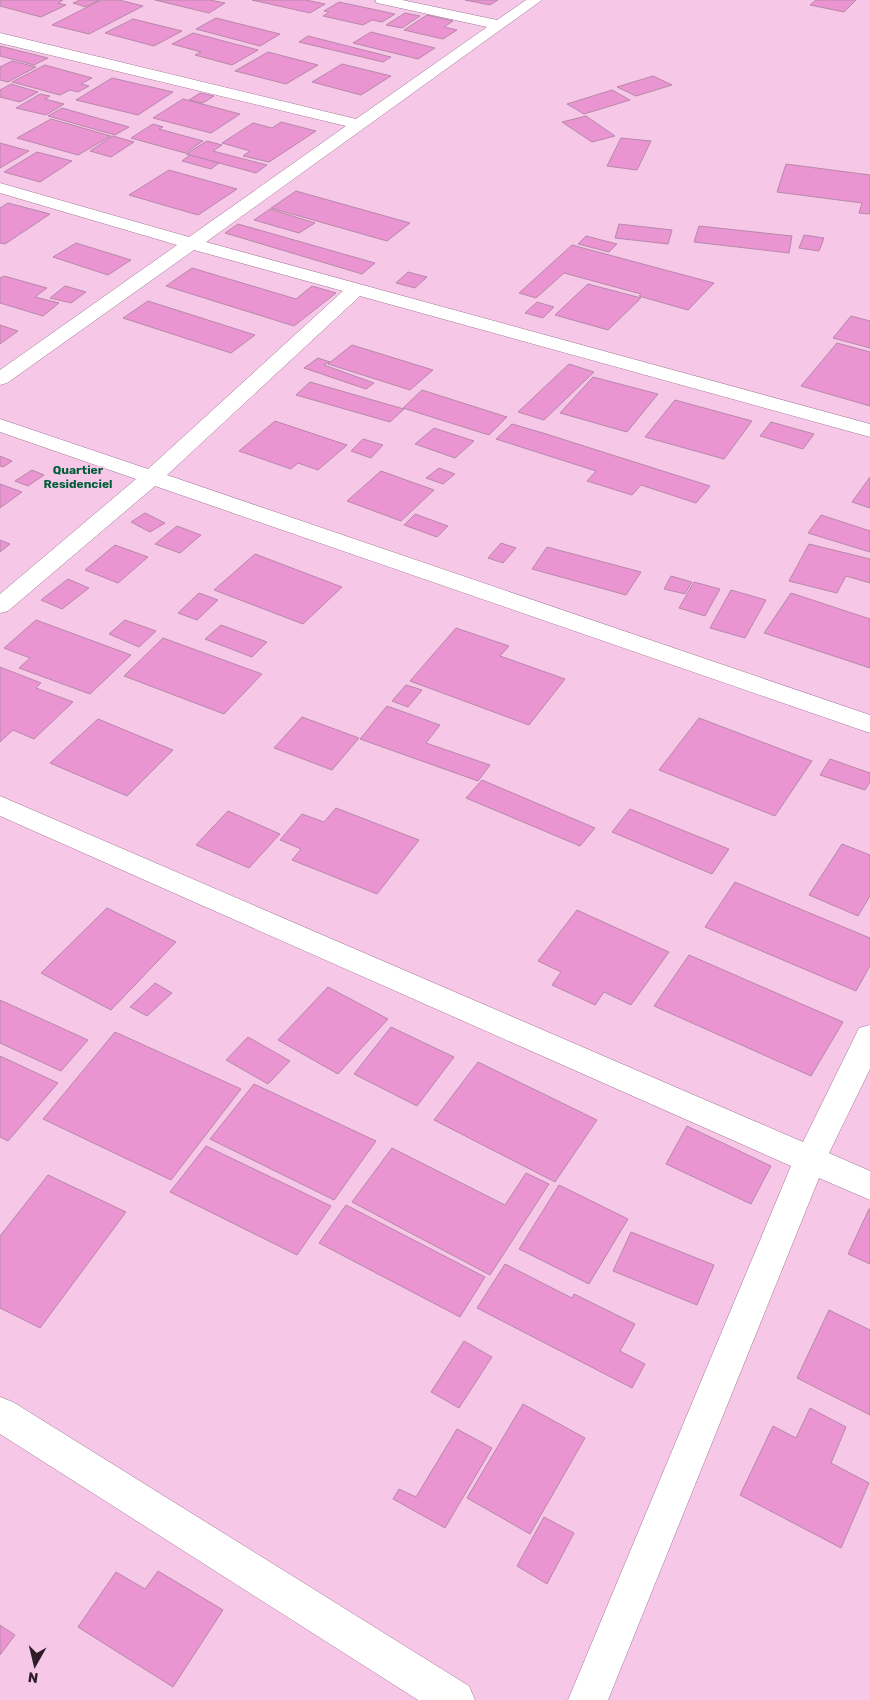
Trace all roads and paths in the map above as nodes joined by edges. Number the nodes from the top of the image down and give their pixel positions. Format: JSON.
{"nodes":[{"id":1,"x":382,"y":0,"type":"edge"},
{"id":2,"x":535,"y":0,"type":"edge"},
{"id":3,"x":499,"y":25,"type":"junction"},
{"id":4,"x":0,"y":38,"type":"edge"},
{"id":5,"x":360,"y":125,"type":"junction"},
{"id":6,"x":0,"y":188,"type":"edge"},
{"id":7,"x":190,"y":243,"type":"junction"},
{"id":8,"x":356,"y":289,"type":"junction"},
{"id":9,"x":0,"y":379,"type":"edge"},
{"id":10,"x":0,"y":425,"type":"edge"},
{"id":11,"x":870,"y":431,"type":"edge"},
{"id":12,"x":152,"y":477,"type":"junction"},
{"id":13,"x":0,"y":606,"type":"edge"},
{"id":14,"x":870,"y":724,"type":"edge"},
{"id":15,"x":0,"y":805,"type":"edge"},
{"id":16,"x":870,"y":1038,"type":"edge"},
{"id":17,"x":810,"y":1160,"type":"junction"},
{"id":18,"x":870,"y":1186,"type":"edge"},
{"id":19,"x":0,"y":1414,"type":"edge"},
{"id":20,"x":455,"y":1700,"type":"edge"},
{"id":21,"x":588,"y":1700,"type":"edge"}],
"edges":[{"from":1,"to":3,"type":"street"},
{"from":2,"to":3,"type":"street"},
{"from":3,"to":5,"type":"street"},
{"from":4,"to":5,"type":"street"},
{"from":5,"to":7,"type":"street"},
{"from":6,"to":7,"type":"street"},
{"from":7,"to":8,"type":"street"},
{"from":7,"to":9,"type":"street"},
{"from":8,"to":11,"type":"street"},
{"from":8,"to":12,"type":"street"},
{"from":10,"to":12,"type":"street"},
{"from":12,"to":13,"type":"street"},
{"from":12,"to":14,"type":"street"},
{"from":15,"to":17,"type":"street"},
{"from":16,"to":17,"type":"street"},
{"from":17,"to":18,"type":"street"},
{"from":17,"to":21,"type":"street"},
{"from":19,"to":20,"type":"street"}]}
